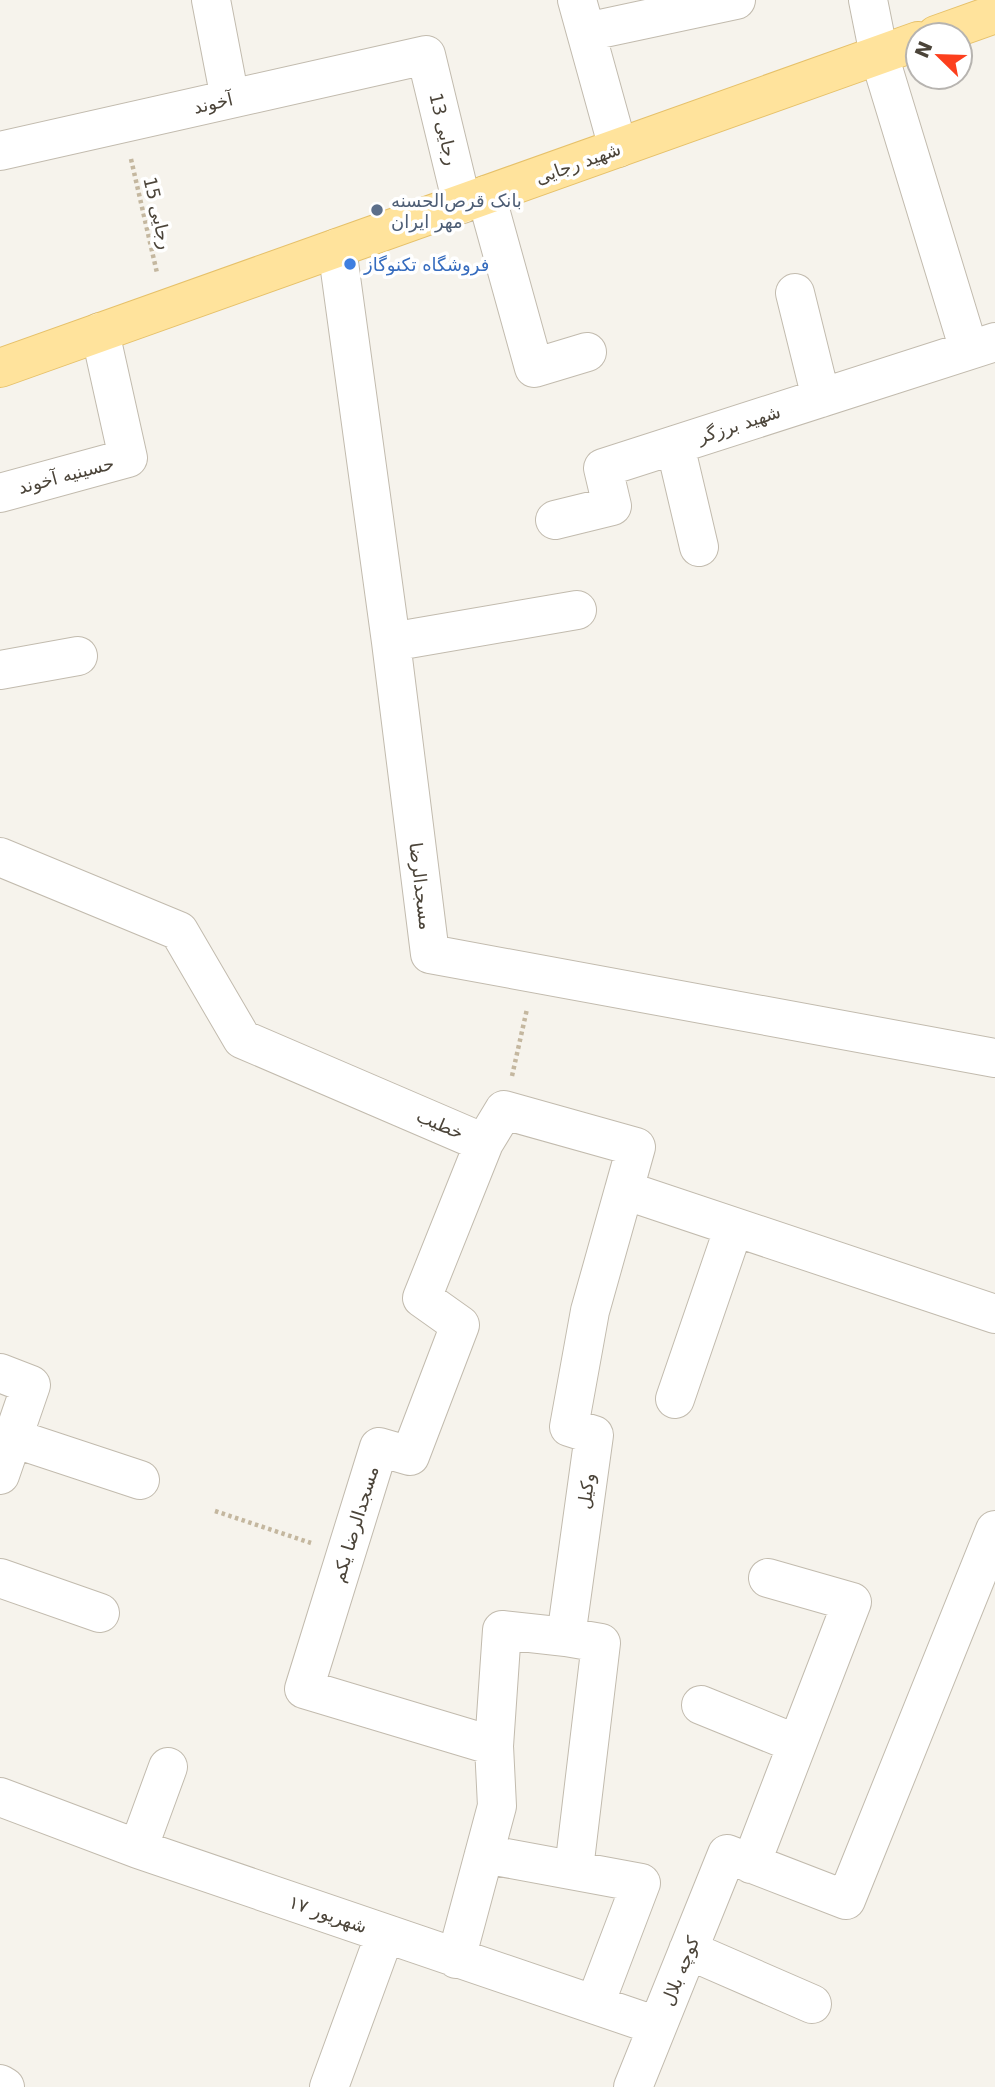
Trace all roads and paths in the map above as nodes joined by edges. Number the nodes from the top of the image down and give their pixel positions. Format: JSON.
{"nodes":[{"id":1,"x":211,"y":0,"type":"edge"},
{"id":2,"x":736,"y":0,"type":"edge"},
{"id":3,"x":868,"y":0,"type":"edge"},
{"id":4,"x":995,"y":14,"type":"edge"},
{"id":5,"x":581,"y":16,"type":"edge"},
{"id":6,"x":974,"y":21,"type":"edge"},
{"id":7,"x":904,"y":46,"type":"edge"},
{"id":8,"x":426,"y":55,"type":"joint"},
{"id":9,"x":879,"y":55,"type":"junction"},
{"id":10,"x":230,"y":99,"type":"junction"},
{"id":11,"x":123,"y":124,"type":"junction"},
{"id":12,"x":618,"y":148,"type":"junction"},
{"id":13,"x":0,"y":151,"type":"edge"},
{"id":14,"x":474,"y":199,"type":"junction"},
{"id":15,"x":338,"y":248,"type":"junction"},
{"id":16,"x":795,"y":293,"type":"dead end"},
{"id":17,"x":166,"y":309,"type":"junction"},
{"id":18,"x":100,"y":332,"type":"junction"},
{"id":19,"x":982,"y":346,"type":"edge"},
{"id":20,"x":587,"y":352,"type":"dead end"},
{"id":21,"x":0,"y":368,"type":"edge"},
{"id":22,"x":821,"y":398,"type":"junction"},
{"id":23,"x":675,"y":445,"type":"junction"},
{"id":24,"x":0,"y":493,"type":"edge"},
{"id":25,"x":555,"y":520,"type":"dead end"},
{"id":26,"x":699,"y":547,"type":"dead end"},
{"id":27,"x":577,"y":610,"type":"dead end"},
{"id":28,"x":391,"y":642,"type":"junction"},
{"id":29,"x":78,"y":656,"type":"dead end"},
{"id":30,"x":0,"y":670,"type":"edge"},
{"id":31,"x":0,"y":857,"type":"edge"},
{"id":32,"x":536,"y":974,"type":"junction"},
{"id":33,"x":995,"y":1058,"type":"edge"},
{"id":34,"x":504,"y":1111,"type":"junction"},
{"id":35,"x":484,"y":1143,"type":"junction"},
{"id":36,"x":624,"y":1190,"type":"junction"},
{"id":37,"x":734,"y":1227,"type":"junction"},
{"id":38,"x":995,"y":1314,"type":"edge"},
{"id":39,"x":15,"y":1379,"type":"edge"},
{"id":40,"x":675,"y":1399,"type":"dead end"},
{"id":41,"x":13,"y":1438,"type":"junction"},
{"id":42,"x":0,"y":1475,"type":"edge"},
{"id":43,"x":140,"y":1480,"type":"dead end"},
{"id":44,"x":215,"y":1511,"type":"dead end"},
{"id":45,"x":995,"y":1530,"type":"edge"},
{"id":46,"x":345,"y":1555,"type":"junction"},
{"id":47,"x":0,"y":1578,"type":"edge"},
{"id":48,"x":768,"y":1578,"type":"dead end"},
{"id":49,"x":986,"y":1578,"type":"edge"},
{"id":50,"x":100,"y":1613,"type":"dead end"},
{"id":51,"x":566,"y":1637,"type":"junction"},
{"id":52,"x":701,"y":1704,"type":"dead end"},
{"id":53,"x":797,"y":1744,"type":"junction"},
{"id":54,"x":494,"y":1746,"type":"junction"},
{"id":55,"x":168,"y":1768,"type":"dead end"},
{"id":56,"x":0,"y":1797,"type":"edge"},
{"id":57,"x":138,"y":1849,"type":"junction"},
{"id":58,"x":484,"y":1854,"type":"junction"},
{"id":59,"x":739,"y":1859,"type":"junction"},
{"id":60,"x":574,"y":1869,"type":"junction"},
{"id":61,"x":385,"y":1934,"type":"junction"},
{"id":62,"x":688,"y":1950,"type":"junction"},
{"id":63,"x":456,"y":1959,"type":"junction"},
{"id":64,"x":595,"y":2004,"type":"junction"},
{"id":65,"x":812,"y":2004,"type":"dead end"},
{"id":66,"x":657,"y":2026,"type":"junction"},
{"id":67,"x":0,"y":2084,"type":"edge"},
{"id":68,"x":5,"y":2087,"type":"edge"},
{"id":69,"x":329,"y":2087,"type":"edge"},
{"id":70,"x":633,"y":2087,"type":"edge"}],
"edges":[{"from":1,"to":10,"type":"street"},
{"from":2,"to":5,"type":"street"},
{"from":3,"to":9,"type":"street","name":"شهید برزگر"},
{"from":4,"to":6,"type":"main road"},
{"from":5,"to":12,"type":"street"},
{"from":7,"to":9,"type":"main road","name":"شهید رجایی"},
{"from":8,"to":10,"type":"street","name":"آخوند"},
{"from":8,"to":14,"type":"street","name":"رجایی 13"},
{"from":9,"to":12,"type":"main road","name":"شهید رجایی"},
{"from":9,"to":19,"type":"street","name":"شهید برزگر"},
{"from":10,"to":11,"type":"street","name":"آخوند"},
{"from":11,"to":13,"type":"street","name":"آخوند"},
{"from":11,"to":17,"type":"path","name":"رجایی 15"},
{"from":12,"to":14,"type":"main road","name":"شهید رجایی"},
{"from":14,"to":15,"type":"main road","name":"شهید رجایی"},
{"from":14,"to":20,"type":"street","name":"رجایی 13"},
{"from":15,"to":17,"type":"main road","name":"شهید رجایی"},
{"from":15,"to":28,"type":"street","name":"مسجدالرضا"},
{"from":16,"to":22,"type":"street"},
{"from":17,"to":18,"type":"main road","name":"شهید رجایی"},
{"from":18,"to":21,"type":"main road","name":"شهید رجایی"},
{"from":18,"to":24,"type":"street","name":"حسینیه آخوند"},
{"from":19,"to":22,"type":"street","name":"شهید برزگر"},
{"from":22,"to":23,"type":"street","name":"شهید برزگر"},
{"from":23,"to":25,"type":"street","name":"شهید برزگر"},
{"from":23,"to":26,"type":"street"},
{"from":27,"to":28,"type":"street"},
{"from":28,"to":32,"type":"street","name":"مسجدالرضا"},
{"from":29,"to":30,"type":"street"},
{"from":31,"to":35,"type":"street","name":"خطیب"},
{"from":32,"to":33,"type":"street","name":"مسجدالرضا"},
{"from":32,"to":34,"type":"path"},
{"from":34,"to":35,"type":"street","name":"خطیب"},
{"from":34,"to":36,"type":"street"},
{"from":35,"to":46,"type":"street","name":"مسجدالرضا یکم"},
{"from":36,"to":37,"type":"street"},
{"from":36,"to":51,"type":"street","name":"وکیل"},
{"from":37,"to":38,"type":"street"},
{"from":37,"to":40,"type":"street"},
{"from":39,"to":41,"type":"street"},
{"from":41,"to":42,"type":"street"},
{"from":41,"to":43,"type":"street"},
{"from":44,"to":46,"type":"path"},
{"from":45,"to":49,"type":"street"},
{"from":46,"to":54,"type":"street","name":"مسجدالرضا یکم"},
{"from":47,"to":50,"type":"street"},
{"from":48,"to":53,"type":"street","name":"کوچه بلال"},
{"from":49,"to":59,"type":"street"},
{"from":51,"to":54,"type":"street"},
{"from":51,"to":60,"type":"street"},
{"from":52,"to":53,"type":"street"},
{"from":53,"to":59,"type":"street","name":"کوچه بلال"},
{"from":54,"to":58,"type":"street"},
{"from":55,"to":57,"type":"street"},
{"from":56,"to":57,"type":"street","name":"۱۷ شهریور"},
{"from":57,"to":61,"type":"street","name":"۱۷ شهریور"},
{"from":58,"to":60,"type":"street"},
{"from":58,"to":63,"type":"street"},
{"from":59,"to":62,"type":"street","name":"کوچه بلال"},
{"from":60,"to":64,"type":"street"},
{"from":61,"to":63,"type":"street","name":"۱۷ شهریور"},
{"from":61,"to":69,"type":"street"},
{"from":62,"to":65,"type":"street"},
{"from":62,"to":66,"type":"street","name":"کوچه بلال"},
{"from":63,"to":64,"type":"street","name":"۱۷ شهریور"},
{"from":64,"to":66,"type":"street","name":"۱۷ شهریور"},
{"from":66,"to":70,"type":"street","name":"کوچه بلال"},
{"from":67,"to":68,"type":"street"}]}
